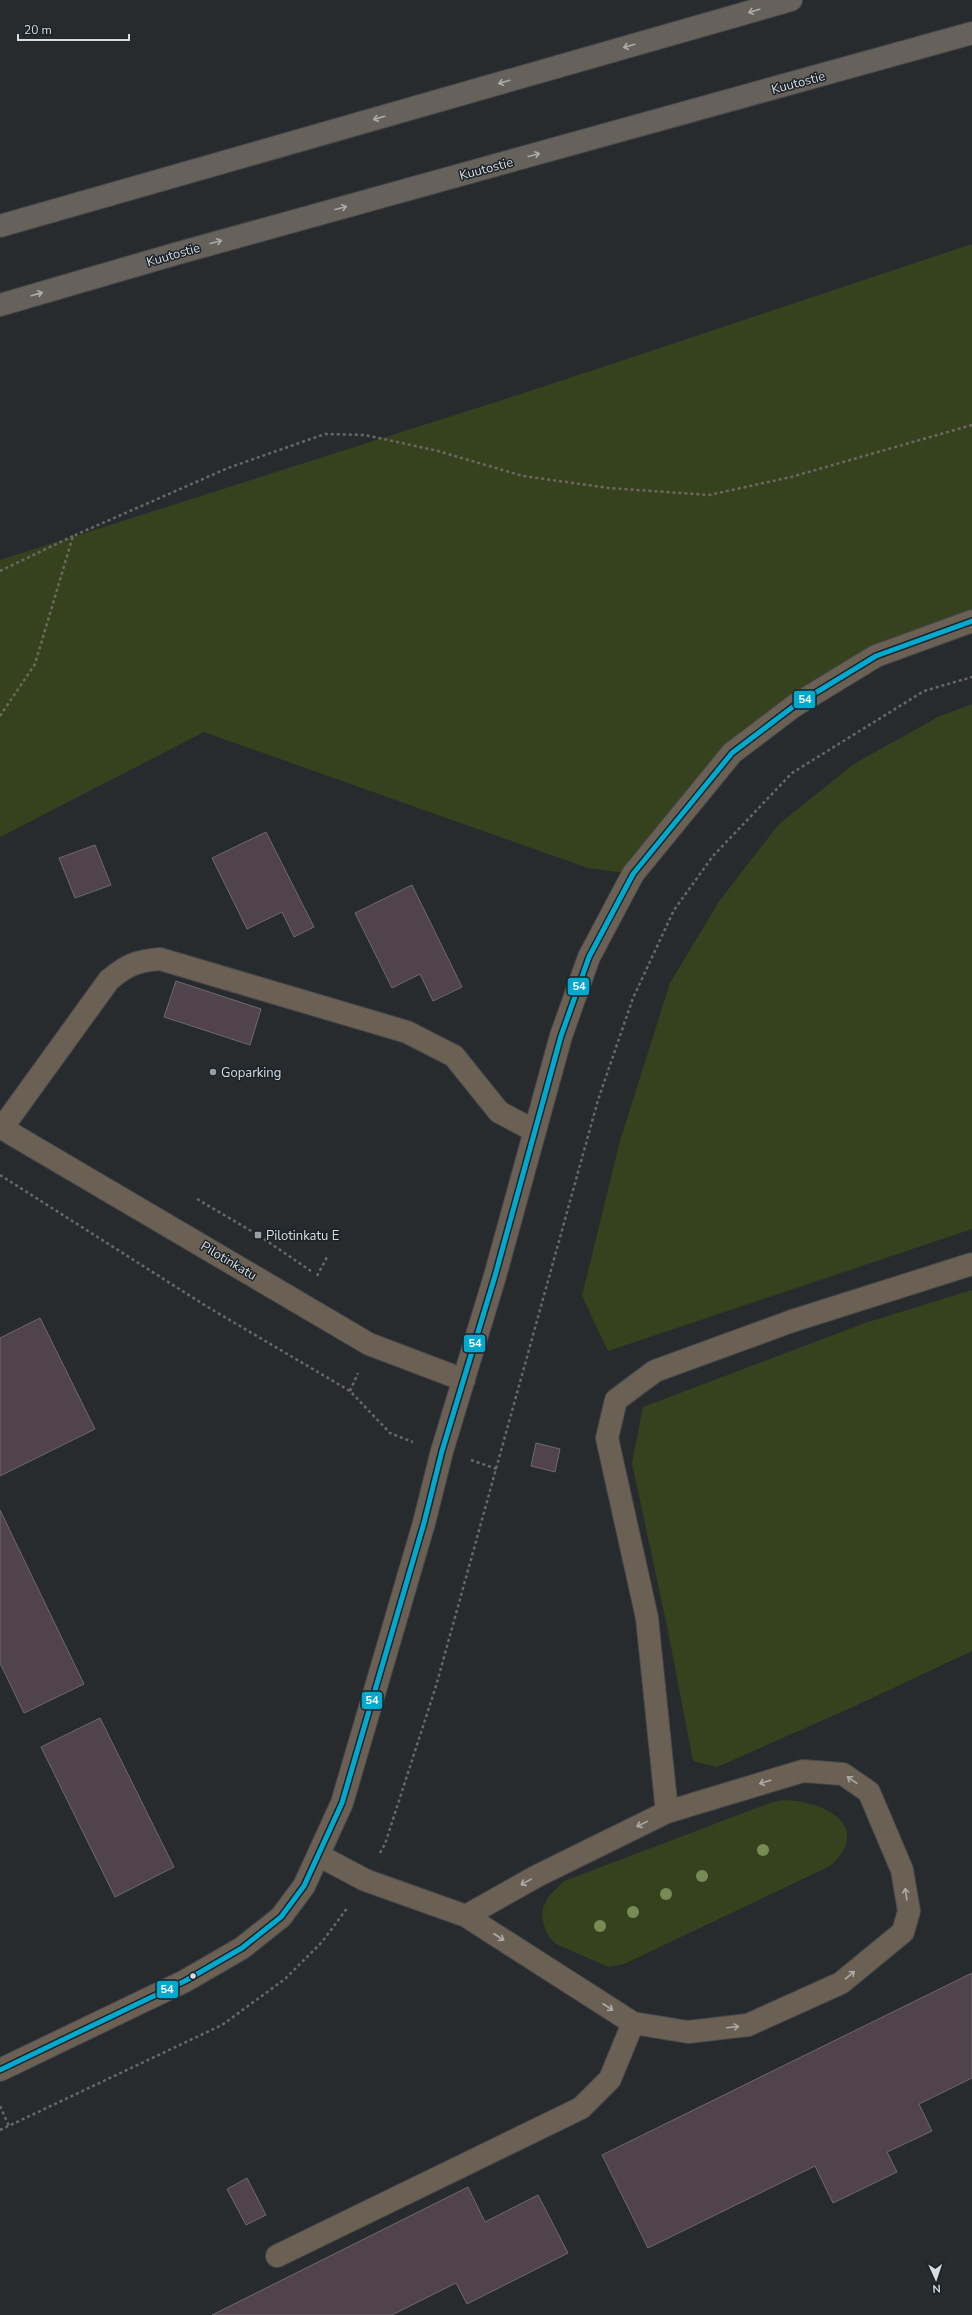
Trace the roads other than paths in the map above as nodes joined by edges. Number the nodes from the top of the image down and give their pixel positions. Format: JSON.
{"nodes":[{"id":1,"x":791,"y":0,"type":"edge"},
{"id":2,"x":972,"y":33,"type":"edge"},
{"id":3,"x":0,"y":226,"type":"edge"},
{"id":4,"x":0,"y":305,"type":"edge"},
{"id":5,"x":972,"y":621,"type":"edge"},
{"id":6,"x":1,"y":1127,"type":"edge"},
{"id":7,"x":535,"y":1130,"type":"junction"},
{"id":8,"x":972,"y":1264,"type":"edge"},
{"id":9,"x":464,"y":1380,"type":"junction"},
{"id":10,"x":667,"y":1812,"type":"junction"},
{"id":11,"x":320,"y":1856,"type":"junction"},
{"id":12,"x":466,"y":1916,"type":"junction"},
{"id":13,"x":633,"y":2023,"type":"junction"},
{"id":14,"x":0,"y":2070,"type":"edge"},
{"id":15,"x":277,"y":2256,"type":"dead end"}],
"edges":[{"from":1,"to":3,"type":"highway","one_way":true},
{"from":4,"to":2,"type":"highway","name":"Kuutostie","one_way":true},
{"from":5,"to":7,"type":"street"},
{"from":6,"to":7,"type":"street"},
{"from":6,"to":9,"type":"street","name":"Pilotinkatu"},
{"from":7,"to":9,"type":"street"},
{"from":8,"to":10,"type":"street"},
{"from":9,"to":11,"type":"street"},
{"from":10,"to":12,"type":"street","one_way":true},
{"from":13,"to":10,"type":"street","one_way":true},
{"from":11,"to":12,"type":"street"},
{"from":11,"to":14,"type":"street"},
{"from":12,"to":13,"type":"street","one_way":true},
{"from":13,"to":15,"type":"street"}]}
